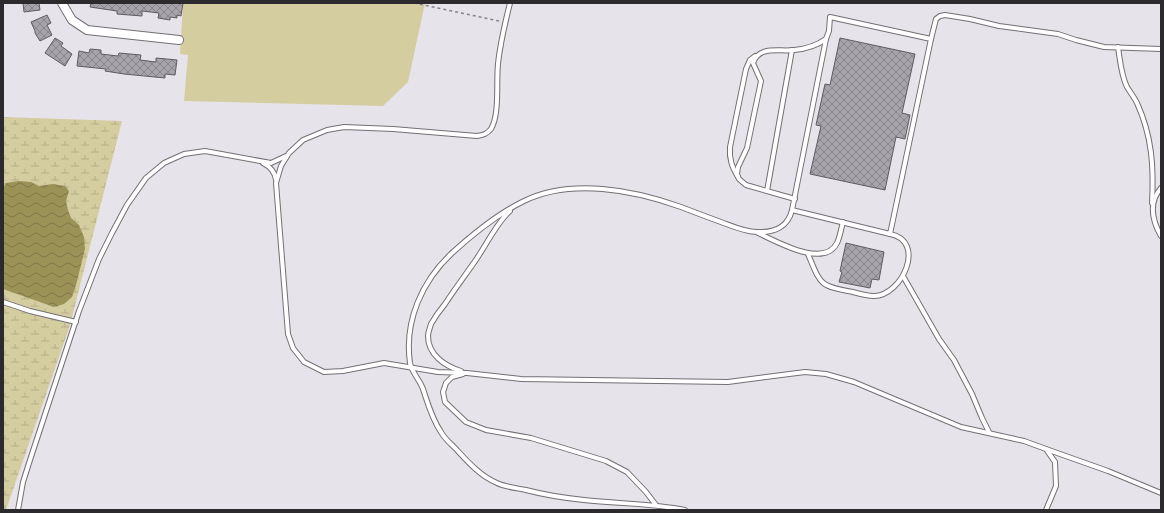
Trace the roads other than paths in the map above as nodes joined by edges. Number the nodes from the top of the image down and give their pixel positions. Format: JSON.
{"nodes":[{"id":1,"x":62,"y":3,"type":"edge"},
{"id":2,"x":510,"y":3,"type":"edge"},
{"id":3,"x":826,"y":39,"type":"junction"},
{"id":4,"x":932,"y":39,"type":"junction"},
{"id":5,"x":179,"y":40,"type":"dead end"},
{"id":6,"x":1118,"y":48,"type":"junction"},
{"id":7,"x":1161,"y":49,"type":"edge"},
{"id":8,"x":792,"y":50,"type":"junction"},
{"id":9,"x":760,"y":53,"type":"junction"},
{"id":10,"x":288,"y":155,"type":"junction"},
{"id":11,"x":261,"y":162,"type":"junction"},
{"id":12,"x":739,"y":179,"type":"junction"},
{"id":13,"x":276,"y":183,"type":"junction"},
{"id":14,"x":1161,"y":188,"type":"edge"},
{"id":15,"x":768,"y":191,"type":"junction"},
{"id":16,"x":795,"y":199,"type":"junction"},
{"id":17,"x":1152,"y":203,"type":"junction"},
{"id":18,"x":515,"y":206,"type":"junction"},
{"id":19,"x":792,"y":210,"type":"junction"},
{"id":20,"x":843,"y":222,"type":"junction"},
{"id":21,"x":756,"y":232,"type":"junction"},
{"id":22,"x":890,"y":234,"type":"junction"},
{"id":23,"x":1161,"y":236,"type":"edge"},
{"id":24,"x":808,"y":254,"type":"junction"},
{"id":25,"x":903,"y":276,"type":"junction"},
{"id":26,"x":3,"y":302,"type":"edge"},
{"id":27,"x":76,"y":322,"type":"junction"},
{"id":28,"x":411,"y":368,"type":"junction"},
{"id":29,"x":467,"y":373,"type":"junction"},
{"id":30,"x":989,"y":432,"type":"junction"},
{"id":31,"x":1046,"y":449,"type":"junction"},
{"id":32,"x":1161,"y":493,"type":"edge"},
{"id":33,"x":656,"y":505,"type":"junction"},
{"id":34,"x":18,"y":510,"type":"edge"},
{"id":35,"x":685,"y":510,"type":"edge"},
{"id":36,"x":1046,"y":510,"type":"edge"}],
"edges":[{"from":1,"to":5,"type":"street"},
{"from":2,"to":10,"type":"lane"},
{"from":3,"to":4,"type":"lane"},
{"from":3,"to":8,"type":"lane"},
{"from":3,"to":16,"type":"lane"},
{"from":4,"to":6,"type":"lane"},
{"from":4,"to":22,"type":"lane"},
{"from":6,"to":7,"type":"lane"},
{"from":6,"to":17,"type":"lane"},
{"from":8,"to":9,"type":"lane"},
{"from":8,"to":15,"type":"lane"},
{"from":9,"to":12,"type":"lane"},
{"from":9,"to":12,"type":"lane"},
{"from":10,"to":11,"type":"lane"},
{"from":10,"to":13,"type":"lane"},
{"from":11,"to":13,"type":"lane"},
{"from":11,"to":27,"type":"lane"},
{"from":12,"to":15,"type":"lane"},
{"from":13,"to":28,"type":"lane"},
{"from":14,"to":17,"type":"lane"},
{"from":15,"to":16,"type":"lane"},
{"from":16,"to":19,"type":"lane"},
{"from":17,"to":23,"type":"lane"},
{"from":18,"to":21,"type":"lane"},
{"from":18,"to":28,"type":"lane"},
{"from":18,"to":29,"type":"lane"},
{"from":19,"to":20,"type":"lane"},
{"from":19,"to":21,"type":"lane"},
{"from":20,"to":22,"type":"lane"},
{"from":20,"to":24,"type":"lane"},
{"from":21,"to":24,"type":"lane"},
{"from":22,"to":25,"type":"lane"},
{"from":24,"to":25,"type":"lane"},
{"from":25,"to":30,"type":"lane"},
{"from":26,"to":27,"type":"lane"},
{"from":27,"to":34,"type":"lane"},
{"from":28,"to":29,"type":"lane"},
{"from":28,"to":33,"type":"lane"},
{"from":29,"to":30,"type":"lane"},
{"from":29,"to":33,"type":"lane"},
{"from":30,"to":31,"type":"lane"},
{"from":31,"to":32,"type":"lane"},
{"from":31,"to":36,"type":"lane"},
{"from":33,"to":35,"type":"lane"}]}
